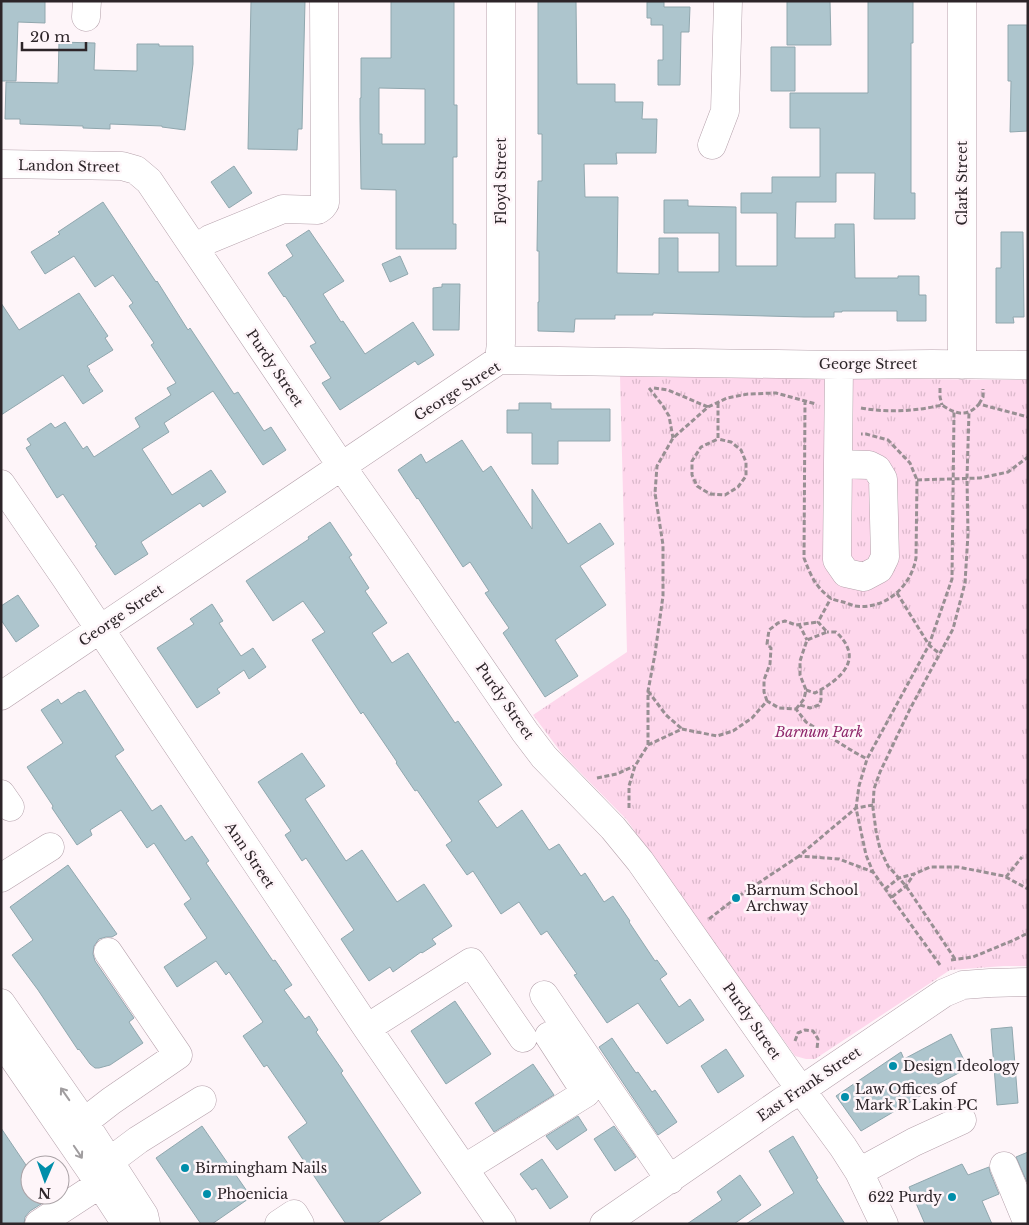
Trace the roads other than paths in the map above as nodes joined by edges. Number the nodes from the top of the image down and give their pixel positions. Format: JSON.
{"nodes":[{"id":1,"x":324,"y":1,"type":"edge"},
{"id":2,"x":502,"y":1,"type":"edge"},
{"id":3,"x":728,"y":1,"type":"edge"},
{"id":4,"x":962,"y":1,"type":"edge"},
{"id":5,"x":712,"y":146,"type":"dead end"},
{"id":6,"x":1,"y":164,"type":"edge"},
{"id":7,"x":136,"y":170,"type":"joint"},
{"id":8,"x":195,"y":249,"type":"junction"},
{"id":9,"x":500,"y":360,"type":"junction"},
{"id":10,"x":962,"y":364,"type":"junction"},
{"id":11,"x":839,"y":365,"type":"junction"},
{"id":12,"x":1028,"y":365,"type":"edge"},
{"id":13,"x":838,"y":464,"type":"dead end"},
{"id":14,"x":342,"y":467,"type":"junction"},
{"id":15,"x":1,"y":484,"type":"edge"},
{"id":16,"x":100,"y":630,"type":"junction"},
{"id":17,"x":1,"y":696,"type":"edge"},
{"id":18,"x":50,"y":847,"type":"dead end"},
{"id":19,"x":1,"y":878,"type":"edge"},
{"id":20,"x":108,"y":952,"type":"dead end"},
{"id":21,"x":1028,"y":982,"type":"edge"},
{"id":22,"x":544,"y":995,"type":"dead end"},
{"id":23,"x":1,"y":1003,"type":"edge"},
{"id":24,"x":367,"y":1028,"type":"junction"},
{"id":25,"x":1,"y":1040,"type":"edge"},
{"id":26,"x":801,"y":1090,"type":"junction"},
{"id":27,"x":202,"y":1100,"type":"dead end"},
{"id":28,"x":962,"y":1120,"type":"dead end"},
{"id":29,"x":84,"y":1122,"type":"junction"},
{"id":30,"x":1004,"y":1166,"type":"dead end"},
{"id":31,"x":465,"y":1168,"type":"junction"},
{"id":32,"x":105,"y":1172,"type":"junction"},
{"id":33,"x":860,"y":1172,"type":"junction"},
{"id":34,"x":670,"y":1180,"type":"junction"},
{"id":35,"x":39,"y":1224,"type":"edge"},
{"id":36,"x":126,"y":1224,"type":"edge"},
{"id":37,"x":146,"y":1224,"type":"edge"},
{"id":38,"x":279,"y":1224,"type":"edge"},
{"id":39,"x":300,"y":1224,"type":"edge"},
{"id":40,"x":502,"y":1224,"type":"edge"},
{"id":41,"x":604,"y":1224,"type":"edge"},
{"id":42,"x":884,"y":1224,"type":"edge"},
{"id":43,"x":1028,"y":1224,"type":"edge"}],
"edges":[{"from":1,"to":8,"type":"street"},
{"from":2,"to":9,"type":"street","name":"Floyd Street"},
{"from":3,"to":5,"type":"street"},
{"from":4,"to":10,"type":"street","name":"Clark Street"},
{"from":6,"to":7,"type":"street","name":"Landon Street"},
{"from":7,"to":8,"type":"street","name":"Purdy Street"},
{"from":8,"to":14,"type":"street","name":"Purdy Street"},
{"from":9,"to":11,"type":"street","name":"George Street"},
{"from":9,"to":14,"type":"street","name":"George Street"},
{"from":10,"to":11,"type":"street","name":"George Street"},
{"from":10,"to":12,"type":"street","name":"George Street"},
{"from":11,"to":13,"type":"street"},
{"from":14,"to":16,"type":"street","name":"George Street"},
{"from":14,"to":26,"type":"street","name":"Purdy Street"},
{"from":15,"to":16,"type":"street","name":"Ann Street"},
{"from":16,"to":17,"type":"street","name":"George Street"},
{"from":16,"to":24,"type":"street","name":"Ann Street"},
{"from":18,"to":19,"type":"street"},
{"from":20,"to":29,"type":"street"},
{"from":21,"to":26,"type":"street","name":"East Frank Street"},
{"from":22,"to":34,"type":"street"},
{"from":29,"to":23,"type":"street","one_way":true},
{"from":24,"to":31,"type":"street","name":"Ann Street"},
{"from":24,"to":31,"type":"street"},
{"from":25,"to":32,"type":"street","one_way":true},
{"from":26,"to":33,"type":"street","name":"Purdy Street"},
{"from":26,"to":34,"type":"street","name":"East Frank Street"},
{"from":27,"to":32,"type":"street"},
{"from":28,"to":33,"type":"street"},
{"from":29,"to":32,"type":"street"},
{"from":30,"to":43,"type":"street"},
{"from":31,"to":40,"type":"street","name":"Ann Street"},
{"from":32,"to":35,"type":"street"},
{"from":32,"to":36,"type":"street"},
{"from":32,"to":37,"type":"street"},
{"from":33,"to":42,"type":"street","name":"Purdy Street"},
{"from":34,"to":41,"type":"street","name":"East Frank Street"},
{"from":38,"to":39,"type":"street"}]}
